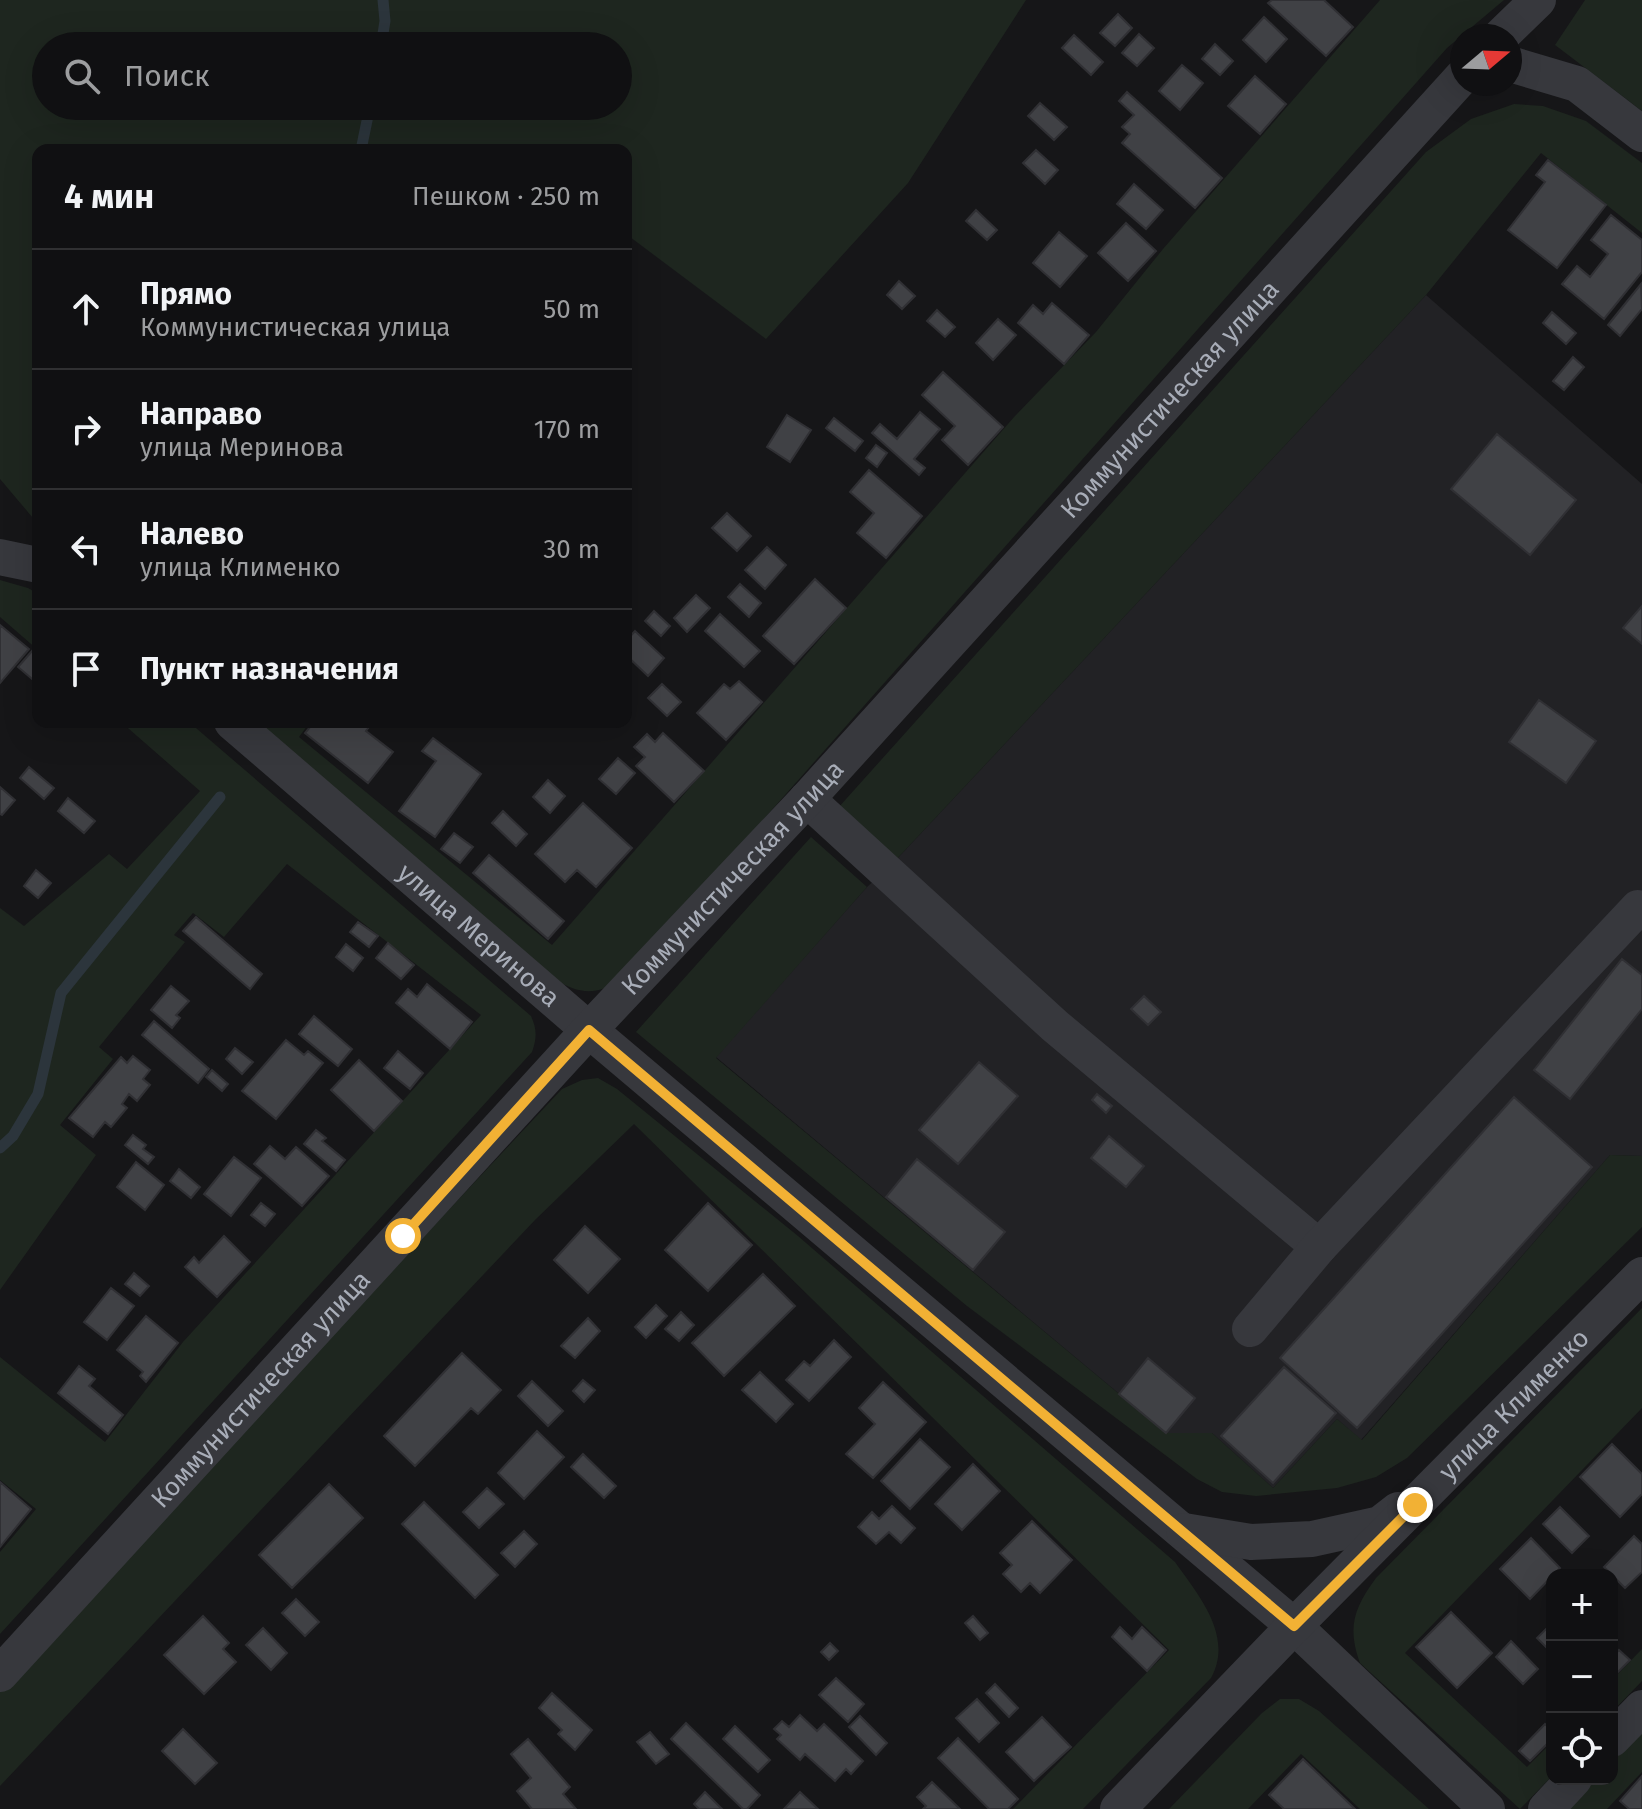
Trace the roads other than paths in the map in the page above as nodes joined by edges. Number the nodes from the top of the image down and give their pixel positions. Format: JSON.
{"nodes":[{"id":1,"x":1538,"y":0,"type":"edge"},
{"id":2,"x":1513,"y":24,"type":"edge"},
{"id":3,"x":1522,"y":68,"type":"edge"},
{"id":4,"x":1450,"y":90,"type":"edge"},
{"id":5,"x":1642,"y":134,"type":"edge"},
{"id":6,"x":240,"y":729,"type":"edge"},
{"id":7,"x":807,"y":799,"type":"junction"},
{"id":8,"x":1638,"y":908,"type":"dead end"},
{"id":9,"x":589,"y":1030,"type":"junction"},
{"id":10,"x":1319,"y":1247,"type":"junction"},
{"id":11,"x":1642,"y":1275,"type":"edge"},
{"id":12,"x":1250,"y":1329,"type":"dead end"},
{"id":13,"x":1456,"y":1465,"type":"junction"},
{"id":14,"x":1183,"y":1531,"type":"junction"},
{"id":15,"x":1294,"y":1626,"type":"junction"},
{"id":16,"x":0,"y":1674,"type":"edge"},
{"id":17,"x":1642,"y":1708,"type":"edge"},
{"id":18,"x":1618,"y":1733,"type":"edge"},
{"id":19,"x":1568,"y":1785,"type":"edge"},
{"id":20,"x":1118,"y":1809,"type":"edge"},
{"id":21,"x":1487,"y":1809,"type":"edge"},
{"id":22,"x":1546,"y":1809,"type":"edge"}],
"edges":[{"from":1,"to":2,"type":"street"},
{"from":3,"to":5,"type":"street"},
{"from":4,"to":7,"type":"street","name":"Коммунистическая улица"},
{"from":6,"to":9,"type":"street","name":"улица Меринова"},
{"from":7,"to":9,"type":"street","name":"Коммунистическая улица"},
{"from":7,"to":10,"type":"street"},
{"from":8,"to":10,"type":"street"},
{"from":9,"to":14,"type":"street","name":"улица Меринова"},
{"from":9,"to":16,"type":"street","name":"Коммунистическая улица"},
{"from":10,"to":12,"type":"street"},
{"from":11,"to":13,"type":"street","name":"улица Клименко"},
{"from":13,"to":14,"type":"street"},
{"from":13,"to":15,"type":"street","name":"улица Клименко"},
{"from":14,"to":15,"type":"street","name":"улица Меринова"},
{"from":15,"to":20,"type":"street","name":"улица Клименко"},
{"from":15,"to":21,"type":"street","name":"улица Меринова"},
{"from":17,"to":18,"type":"street"},
{"from":19,"to":22,"type":"street"}]}
